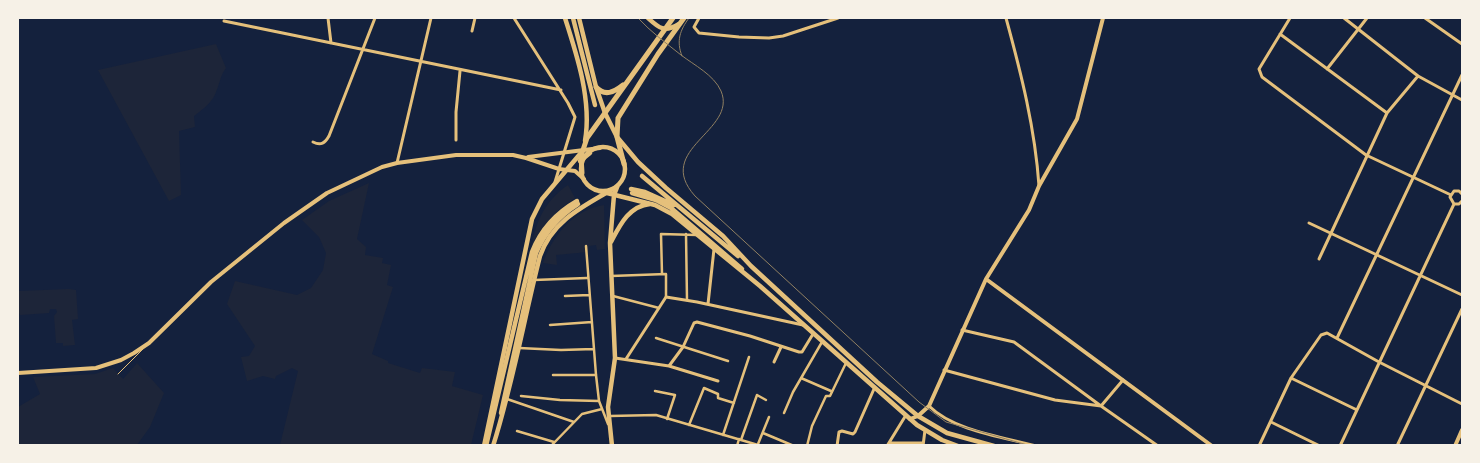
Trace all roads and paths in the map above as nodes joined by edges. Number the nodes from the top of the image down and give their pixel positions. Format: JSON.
{"nodes":[{"id":1,"x":328,"y":18,"type":"edge"},
{"id":2,"x":375,"y":18,"type":"edge"},
{"id":3,"x":430,"y":18,"type":"edge"},
{"id":4,"x":476,"y":18,"type":"edge"},
{"id":5,"x":514,"y":18,"type":"edge"},
{"id":6,"x":566,"y":18,"type":"edge"},
{"id":7,"x":574,"y":18,"type":"edge"},
{"id":8,"x":579,"y":18,"type":"edge"},
{"id":9,"x":648,"y":18,"type":"edge"},
{"id":10,"x":672,"y":18,"type":"edge"},
{"id":11,"x":684,"y":18,"type":"edge"},
{"id":12,"x":699,"y":18,"type":"edge"},
{"id":13,"x":838,"y":18,"type":"edge"},
{"id":14,"x":1006,"y":18,"type":"edge"},
{"id":15,"x":1102,"y":18,"type":"edge"},
{"id":16,"x":1290,"y":18,"type":"edge"},
{"id":17,"x":1344,"y":18,"type":"edge"},
{"id":18,"x":1367,"y":18,"type":"edge"},
{"id":19,"x":1425,"y":18,"type":"edge"},
{"id":20,"x":224,"y":21,"type":"dead end"},
{"id":21,"x":680,"y":23,"type":"junction"},
{"id":22,"x":664,"y":29,"type":"junction"},
{"id":23,"x":1358,"y":29,"type":"junction"},
{"id":24,"x":472,"y":31,"type":"dead end"},
{"id":25,"x":1280,"y":34,"type":"junction"},
{"id":26,"x":331,"y":44,"type":"junction"},
{"id":27,"x":1462,"y":44,"type":"edge"},
{"id":28,"x":362,"y":50,"type":"junction"},
{"id":29,"x":419,"y":62,"type":"junction"},
{"id":30,"x":1327,"y":69,"type":"junction"},
{"id":31,"x":460,"y":71,"type":"junction"},
{"id":32,"x":1418,"y":76,"type":"junction"},
{"id":33,"x":1462,"y":76,"type":"edge"},
{"id":34,"x":627,"y":83,"type":"junction"},
{"id":35,"x":596,"y":87,"type":"junction"},
{"id":36,"x":560,"y":90,"type":"junction"},
{"id":37,"x":1454,"y":95,"type":"junction"},
{"id":38,"x":1462,"y":100,"type":"edge"},
{"id":39,"x":595,"y":105,"type":"dead end"},
{"id":40,"x":605,"y":113,"type":"junction"},
{"id":41,"x":1387,"y":113,"type":"junction"},
{"id":42,"x":617,"y":137,"type":"junction"},
{"id":43,"x":456,"y":140,"type":"dead end"},
{"id":44,"x":313,"y":142,"type":"dead end"},
{"id":45,"x":583,"y":147,"type":"junction"},
{"id":46,"x":600,"y":148,"type":"junction"},
{"id":47,"x":614,"y":151,"type":"junction"},
{"id":48,"x":564,"y":153,"type":"junction"},
{"id":49,"x":590,"y":153,"type":"junction"},
{"id":50,"x":622,"y":154,"type":"junction"},
{"id":51,"x":1366,"y":156,"type":"junction"},
{"id":52,"x":526,"y":158,"type":"junction"},
{"id":53,"x":581,"y":160,"type":"junction"},
{"id":54,"x":397,"y":162,"type":"junction"},
{"id":55,"x":638,"y":162,"type":"junction"},
{"id":56,"x":624,"y":164,"type":"junction"},
{"id":57,"x":559,"y":169,"type":"junction"},
{"id":58,"x":567,"y":171,"type":"junction"},
{"id":59,"x":583,"y":176,"type":"junction"},
{"id":60,"x":642,"y":176,"type":"dead end"},
{"id":61,"x":1414,"y":177,"type":"junction"},
{"id":62,"x":554,"y":185,"type":"junction"},
{"id":63,"x":618,"y":185,"type":"junction"},
{"id":64,"x":1462,"y":185,"type":"edge"},
{"id":65,"x":1039,"y":186,"type":"junction"},
{"id":66,"x":613,"y":189,"type":"junction"},
{"id":67,"x":600,"y":191,"type":"junction"},
{"id":68,"x":606,"y":193,"type":"junction"},
{"id":69,"x":1461,"y":193,"type":"edge"},
{"id":70,"x":614,"y":195,"type":"junction"},
{"id":71,"x":1451,"y":195,"type":"junction"},
{"id":72,"x":592,"y":201,"type":"junction"},
{"id":73,"x":1462,"y":201,"type":"edge"},
{"id":74,"x":1454,"y":204,"type":"junction"},
{"id":75,"x":655,"y":205,"type":"junction"},
{"id":76,"x":692,"y":217,"type":"junction"},
{"id":77,"x":1309,"y":224,"type":"dead end"},
{"id":78,"x":686,"y":234,"type":"junction"},
{"id":79,"x":1331,"y":234,"type":"junction"},
{"id":80,"x":698,"y":235,"type":"junction"},
{"id":81,"x":610,"y":243,"type":"junction"},
{"id":82,"x":586,"y":246,"type":"dead end"},
{"id":83,"x":714,"y":249,"type":"junction"},
{"id":84,"x":1377,"y":256,"type":"junction"},
{"id":85,"x":1319,"y":260,"type":"dead end"},
{"id":86,"x":751,"y":266,"type":"junction"},
{"id":87,"x":662,"y":274,"type":"junction"},
{"id":88,"x":610,"y":276,"type":"junction"},
{"id":89,"x":1420,"y":276,"type":"junction"},
{"id":90,"x":587,"y":278,"type":"junction"},
{"id":91,"x":986,"y":278,"type":"junction"},
{"id":92,"x":534,"y":280,"type":"junction"},
{"id":93,"x":760,"y":286,"type":"junction"},
{"id":94,"x":589,"y":295,"type":"junction"},
{"id":95,"x":1462,"y":295,"type":"edge"},
{"id":96,"x":565,"y":296,"type":"dead end"},
{"id":97,"x":612,"y":296,"type":"junction"},
{"id":98,"x":666,"y":297,"type":"junction"},
{"id":99,"x":687,"y":300,"type":"junction"},
{"id":100,"x":708,"y":304,"type":"junction"},
{"id":101,"x":660,"y":308,"type":"junction"},
{"id":102,"x":1462,"y":309,"type":"edge"},
{"id":103,"x":592,"y":322,"type":"junction"},
{"id":104,"x":550,"y":325,"type":"dead end"},
{"id":105,"x":803,"y":325,"type":"junction"},
{"id":106,"x":962,"y":330,"type":"junction"},
{"id":107,"x":814,"y":334,"type":"junction"},
{"id":108,"x":656,"y":338,"type":"dead end"},
{"id":109,"x":1337,"y":338,"type":"junction"},
{"id":110,"x":822,"y":342,"type":"junction"},
{"id":111,"x":149,"y":343,"type":"junction"},
{"id":112,"x":682,"y":347,"type":"junction"},
{"id":113,"x":781,"y":347,"type":"junction"},
{"id":114,"x":519,"y":348,"type":"junction"},
{"id":115,"x":594,"y":349,"type":"junction"},
{"id":116,"x":750,"y":357,"type":"dead end"},
{"id":117,"x":615,"y":358,"type":"junction"},
{"id":118,"x":626,"y":359,"type":"junction"},
{"id":119,"x":728,"y":361,"type":"dead end"},
{"id":120,"x":774,"y":362,"type":"dead end"},
{"id":121,"x":1379,"y":362,"type":"junction"},
{"id":122,"x":846,"y":363,"type":"junction"},
{"id":123,"x":669,"y":366,"type":"junction"},
{"id":124,"x":944,"y":370,"type":"junction"},
{"id":125,"x":18,"y":374,"type":"edge"},
{"id":126,"x":118,"y":374,"type":"dead end"},
{"id":127,"x":553,"y":375,"type":"dead end"},
{"id":128,"x":596,"y":375,"type":"junction"},
{"id":129,"x":801,"y":378,"type":"junction"},
{"id":130,"x":1291,"y":378,"type":"junction"},
{"id":131,"x":1123,"y":380,"type":"junction"},
{"id":132,"x":718,"y":381,"type":"dead end"},
{"id":133,"x":1425,"y":385,"type":"junction"},
{"id":134,"x":874,"y":389,"type":"junction"},
{"id":135,"x":832,"y":391,"type":"junction"},
{"id":136,"x":655,"y":392,"type":"dead end"},
{"id":137,"x":521,"y":396,"type":"dead end"},
{"id":138,"x":507,"y":399,"type":"junction"},
{"id":139,"x":766,"y":400,"type":"dead end"},
{"id":140,"x":599,"y":401,"type":"junction"},
{"id":141,"x":734,"y":403,"type":"junction"},
{"id":142,"x":1462,"y":404,"type":"edge"},
{"id":143,"x":929,"y":406,"type":"junction"},
{"id":144,"x":1101,"y":406,"type":"junction"},
{"id":145,"x":602,"y":409,"type":"junction"},
{"id":146,"x":1357,"y":410,"type":"junction"},
{"id":147,"x":784,"y":413,"type":"dead end"},
{"id":148,"x":608,"y":416,"type":"junction"},
{"id":149,"x":918,"y":416,"type":"junction"},
{"id":150,"x":769,"y":417,"type":"dead end"},
{"id":151,"x":908,"y":417,"type":"junction"},
{"id":152,"x":667,"y":419,"type":"junction"},
{"id":153,"x":574,"y":422,"type":"junction"},
{"id":154,"x":1272,"y":422,"type":"junction"},
{"id":155,"x":689,"y":426,"type":"junction"},
{"id":156,"x":609,"y":427,"type":"junction"},
{"id":157,"x":925,"y":430,"type":"junction"},
{"id":158,"x":1462,"y":430,"type":"edge"},
{"id":159,"x":517,"y":431,"type":"dead end"},
{"id":160,"x":763,"y":433,"type":"junction"},
{"id":161,"x":723,"y":435,"type":"junction"},
{"id":162,"x":740,"y":440,"type":"junction"},
{"id":163,"x":554,"y":442,"type":"junction"},
{"id":164,"x":888,"y":444,"type":"edge"},
{"id":165,"x":923,"y":444,"type":"edge"},
{"id":166,"x":758,"y":445,"type":"edge"},
{"id":167,"x":485,"y":446,"type":"edge"},
{"id":168,"x":493,"y":446,"type":"edge"},
{"id":169,"x":551,"y":446,"type":"edge"},
{"id":170,"x":612,"y":446,"type":"edge"},
{"id":171,"x":737,"y":446,"type":"edge"},
{"id":172,"x":794,"y":446,"type":"edge"},
{"id":173,"x":807,"y":446,"type":"edge"},
{"id":174,"x":837,"y":446,"type":"edge"},
{"id":175,"x":958,"y":446,"type":"edge"},
{"id":176,"x":994,"y":446,"type":"edge"},
{"id":177,"x":1037,"y":446,"type":"edge"},
{"id":178,"x":1158,"y":446,"type":"edge"},
{"id":179,"x":1212,"y":446,"type":"edge"},
{"id":180,"x":1259,"y":446,"type":"edge"},
{"id":181,"x":1320,"y":446,"type":"edge"},
{"id":182,"x":1340,"y":446,"type":"edge"},
{"id":183,"x":1396,"y":446,"type":"edge"},
{"id":184,"x":1455,"y":446,"type":"edge"}],
"edges":[{"from":1,"to":26,"type":"street"},
{"from":2,"to":28,"type":"street"},
{"from":3,"to":29,"type":"street"},
{"from":4,"to":24,"type":"street"},
{"from":5,"to":36,"type":"street"},
{"from":6,"to":45,"type":"main road"},
{"from":7,"to":39,"type":"main road"},
{"from":8,"to":35,"type":"main road"},
{"from":9,"to":22,"type":"main road"},
{"from":10,"to":22,"type":"highway"},
{"from":11,"to":21,"type":"highway"},
{"from":12,"to":13,"type":"street"},
{"from":14,"to":65,"type":"street"},
{"from":15,"to":65,"type":"street"},
{"from":16,"to":25,"type":"street"},
{"from":17,"to":23,"type":"street"},
{"from":18,"to":23,"type":"street"},
{"from":19,"to":27,"type":"street"},
{"from":20,"to":26,"type":"street"},
{"from":21,"to":22,"type":"main road"},
{"from":21,"to":42,"type":"highway"},
{"from":22,"to":34,"type":"highway"},
{"from":23,"to":30,"type":"street"},
{"from":23,"to":32,"type":"street"},
{"from":25,"to":30,"type":"street"},
{"from":25,"to":51,"type":"street"},
{"from":26,"to":28,"type":"street"},
{"from":28,"to":29,"type":"street"},
{"from":28,"to":44,"type":"street"},
{"from":29,"to":31,"type":"street"},
{"from":29,"to":54,"type":"street"},
{"from":30,"to":41,"type":"street"},
{"from":31,"to":36,"type":"street"},
{"from":31,"to":43,"type":"street"},
{"from":32,"to":37,"type":"street"},
{"from":32,"to":41,"type":"street"},
{"from":33,"to":37,"type":"street"},
{"from":34,"to":35,"type":"highway"},
{"from":34,"to":40,"type":"highway"},
{"from":35,"to":40,"type":"main road"},
{"from":36,"to":48,"type":"street"},
{"from":37,"to":38,"type":"street"},
{"from":37,"to":61,"type":"street"},
{"from":40,"to":42,"type":"main road"},
{"from":40,"to":45,"type":"highway"},
{"from":41,"to":51,"type":"street"},
{"from":42,"to":50,"type":"highway"},
{"from":42,"to":55,"type":"main road"},
{"from":45,"to":46,"type":"street"},
{"from":45,"to":48,"type":"street"},
{"from":45,"to":53,"type":"highway"},
{"from":45,"to":58,"type":"main road"},
{"from":46,"to":47,"type":"main road"},
{"from":46,"to":49,"type":"main road"},
{"from":47,"to":50,"type":"main road"},
{"from":47,"to":56,"type":"main road"},
{"from":48,"to":52,"type":"street"},
{"from":48,"to":57,"type":"street"},
{"from":49,"to":53,"type":"main road"},
{"from":49,"to":59,"type":"main road"},
{"from":50,"to":55,"type":"main road"},
{"from":50,"to":56,"type":"highway"},
{"from":51,"to":61,"type":"street"},
{"from":51,"to":79,"type":"street"},
{"from":52,"to":54,"type":"street"},
{"from":52,"to":57,"type":"street"},
{"from":53,"to":58,"type":"main road"},
{"from":53,"to":59,"type":"highway"},
{"from":54,"to":111,"type":"street"},
{"from":55,"to":86,"type":"main road"},
{"from":56,"to":63,"type":"main road"},
{"from":57,"to":58,"type":"street"},
{"from":57,"to":62,"type":"street"},
{"from":58,"to":59,"type":"street"},
{"from":58,"to":62,"type":"main road"},
{"from":59,"to":67,"type":"main road"},
{"from":60,"to":76,"type":"main road"},
{"from":61,"to":71,"type":"street"},
{"from":61,"to":84,"type":"street"},
{"from":62,"to":167,"type":"main road"},
{"from":63,"to":66,"type":"main road"},
{"from":63,"to":70,"type":"main road"},
{"from":64,"to":69,"type":"street"},
{"from":65,"to":91,"type":"street"},
{"from":66,"to":67,"type":"main road"},
{"from":66,"to":68,"type":"main road"},
{"from":67,"to":68,"type":"main road"},
{"from":68,"to":70,"type":"main road"},
{"from":68,"to":72,"type":"main road"},
{"from":69,"to":71,"type":"street"},
{"from":70,"to":72,"type":"main road"},
{"from":70,"to":75,"type":"main road"},
{"from":70,"to":81,"type":"main road"},
{"from":71,"to":74,"type":"street"},
{"from":72,"to":92,"type":"main road"},
{"from":73,"to":74,"type":"street"},
{"from":74,"to":89,"type":"street"},
{"from":75,"to":80,"type":"main road"},
{"from":75,"to":81,"type":"main road"},
{"from":76,"to":86,"type":"main road"},
{"from":76,"to":93,"type":"main road"},
{"from":77,"to":79,"type":"street"},
{"from":78,"to":80,"type":"street"},
{"from":78,"to":87,"type":"street"},
{"from":78,"to":99,"type":"street"},
{"from":79,"to":84,"type":"street"},
{"from":79,"to":85,"type":"street"},
{"from":80,"to":83,"type":"main road"},
{"from":81,"to":88,"type":"main road"},
{"from":82,"to":90,"type":"street"},
{"from":83,"to":93,"type":"main road"},
{"from":83,"to":100,"type":"street"},
{"from":84,"to":89,"type":"street"},
{"from":84,"to":109,"type":"street"},
{"from":86,"to":149,"type":"main road"},
{"from":87,"to":88,"type":"street"},
{"from":87,"to":98,"type":"street"},
{"from":88,"to":97,"type":"main road"},
{"from":89,"to":95,"type":"street"},
{"from":89,"to":121,"type":"street"},
{"from":90,"to":92,"type":"street"},
{"from":90,"to":94,"type":"street"},
{"from":91,"to":106,"type":"street"},
{"from":91,"to":131,"type":"street"},
{"from":92,"to":114,"type":"main road"},
{"from":93,"to":105,"type":"main road"},
{"from":94,"to":96,"type":"street"},
{"from":94,"to":103,"type":"street"},
{"from":97,"to":101,"type":"street"},
{"from":97,"to":117,"type":"main road"},
{"from":98,"to":99,"type":"street"},
{"from":98,"to":101,"type":"street"},
{"from":99,"to":100,"type":"street"},
{"from":100,"to":105,"type":"street"},
{"from":101,"to":118,"type":"street"},
{"from":102,"to":133,"type":"street"},
{"from":103,"to":104,"type":"street"},
{"from":103,"to":115,"type":"street"},
{"from":105,"to":107,"type":"main road"},
{"from":106,"to":124,"type":"street"},
{"from":106,"to":144,"type":"street"},
{"from":107,"to":110,"type":"main road"},
{"from":107,"to":113,"type":"street"},
{"from":108,"to":112,"type":"street"},
{"from":109,"to":121,"type":"street"},
{"from":109,"to":130,"type":"street"},
{"from":110,"to":122,"type":"main road"},
{"from":110,"to":129,"type":"street"},
{"from":111,"to":125,"type":"street"},
{"from":111,"to":126,"type":"lane"},
{"from":112,"to":113,"type":"street"},
{"from":112,"to":119,"type":"street"},
{"from":112,"to":123,"type":"street"},
{"from":113,"to":120,"type":"street"},
{"from":114,"to":115,"type":"street"},
{"from":114,"to":138,"type":"main road"},
{"from":115,"to":128,"type":"street"},
{"from":116,"to":141,"type":"street"},
{"from":117,"to":118,"type":"street"},
{"from":117,"to":148,"type":"main road"},
{"from":118,"to":123,"type":"street"},
{"from":121,"to":133,"type":"street"},
{"from":121,"to":146,"type":"street"},
{"from":122,"to":134,"type":"main road"},
{"from":122,"to":135,"type":"street"},
{"from":123,"to":132,"type":"street"},
{"from":124,"to":143,"type":"street"},
{"from":124,"to":144,"type":"street"},
{"from":127,"to":128,"type":"street"},
{"from":128,"to":140,"type":"street"},
{"from":129,"to":135,"type":"street"},
{"from":129,"to":147,"type":"street"},
{"from":130,"to":146,"type":"street"},
{"from":130,"to":154,"type":"street"},
{"from":131,"to":144,"type":"street"},
{"from":131,"to":179,"type":"street"},
{"from":133,"to":142,"type":"street"},
{"from":133,"to":183,"type":"street"},
{"from":134,"to":151,"type":"main road"},
{"from":134,"to":174,"type":"street"},
{"from":135,"to":173,"type":"street"},
{"from":136,"to":152,"type":"street"},
{"from":137,"to":140,"type":"street"},
{"from":138,"to":153,"type":"street"},
{"from":138,"to":168,"type":"main road"},
{"from":139,"to":162,"type":"street"},
{"from":140,"to":145,"type":"street"},
{"from":141,"to":155,"type":"street"},
{"from":141,"to":161,"type":"street"},
{"from":143,"to":149,"type":"street"},
{"from":143,"to":177,"type":"street"},
{"from":144,"to":178,"type":"street"},
{"from":145,"to":153,"type":"street"},
{"from":145,"to":156,"type":"street"},
{"from":146,"to":182,"type":"street"},
{"from":148,"to":152,"type":"street"},
{"from":148,"to":156,"type":"main road"},
{"from":149,"to":151,"type":"street"},
{"from":149,"to":176,"type":"main road"},
{"from":150,"to":160,"type":"street"},
{"from":151,"to":157,"type":"main road"},
{"from":151,"to":164,"type":"street"},
{"from":152,"to":155,"type":"street"},
{"from":153,"to":163,"type":"street"},
{"from":154,"to":180,"type":"street"},
{"from":154,"to":181,"type":"street"},
{"from":155,"to":161,"type":"street"},
{"from":156,"to":170,"type":"main road"},
{"from":157,"to":165,"type":"street"},
{"from":157,"to":175,"type":"main road"},
{"from":158,"to":184,"type":"street"},
{"from":159,"to":163,"type":"street"},
{"from":160,"to":166,"type":"street"},
{"from":160,"to":172,"type":"street"},
{"from":161,"to":162,"type":"street"},
{"from":162,"to":166,"type":"street"},
{"from":162,"to":171,"type":"street"},
{"from":163,"to":169,"type":"street"},
{"from":164,"to":165,"type":"street"},
{"from":167,"to":168,"type":"main road"}]}
